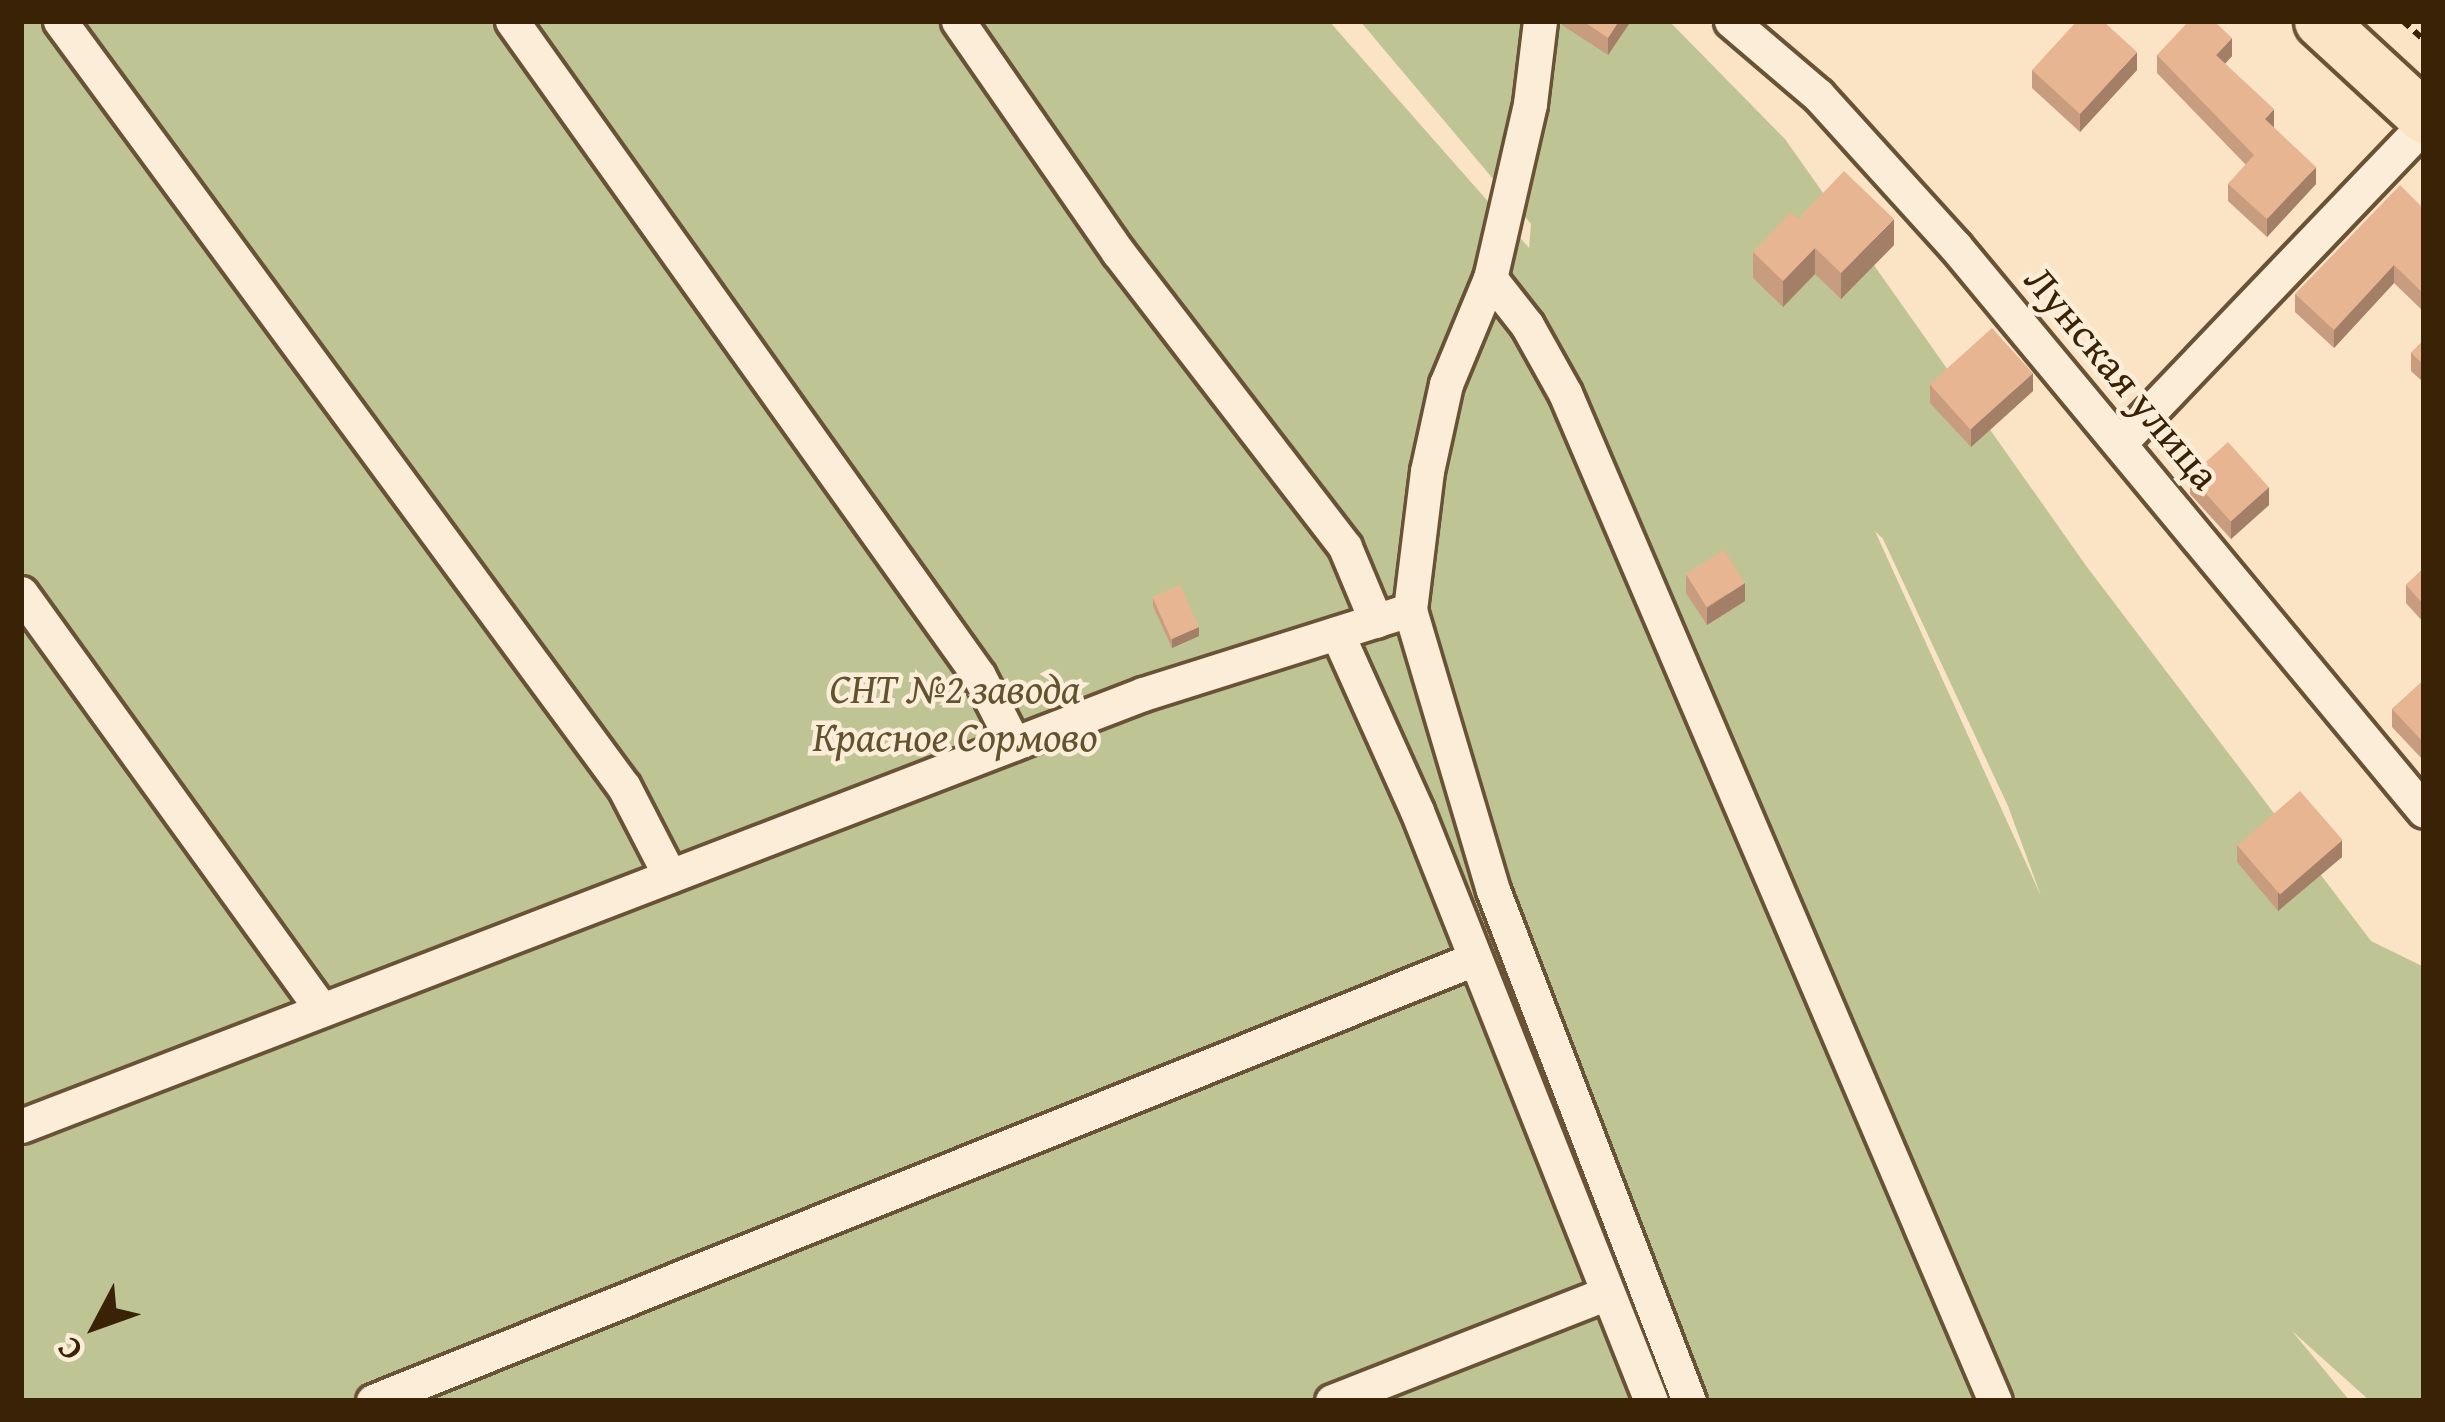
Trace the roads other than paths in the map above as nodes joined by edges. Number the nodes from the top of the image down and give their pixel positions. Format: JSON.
{"nodes":[{"id":1,"x":60,"y":21,"type":"edge"},
{"id":2,"x":512,"y":21,"type":"edge"},
{"id":3,"x":958,"y":21,"type":"edge"},
{"id":4,"x":1540,"y":21,"type":"edge"},
{"id":5,"x":1731,"y":21,"type":"edge"},
{"id":6,"x":2320,"y":21,"type":"edge"},
{"id":7,"x":2424,"y":121,"type":"edge"},
{"id":8,"x":1490,"y":278,"type":"junction"},
{"id":9,"x":2120,"y":443,"type":"junction"},
{"id":10,"x":21,"y":593,"type":"edge"},
{"id":11,"x":1410,"y":610,"type":"junction"},
{"id":12,"x":1376,"y":621,"type":"junction"},
{"id":13,"x":1336,"y":633,"type":"junction"},
{"id":14,"x":1015,"y":743,"type":"junction"},
{"id":15,"x":2424,"y":811,"type":"edge"},
{"id":16,"x":670,"y":876,"type":"junction"},
{"id":17,"x":1474,"y":959,"type":"junction"},
{"id":18,"x":322,"y":1010,"type":"junction"},
{"id":19,"x":21,"y":1126,"type":"edge"},
{"id":20,"x":1608,"y":1293,"type":"junction"},
{"id":21,"x":373,"y":1401,"type":"edge"},
{"id":22,"x":1332,"y":1401,"type":"edge"},
{"id":23,"x":1651,"y":1401,"type":"edge"},
{"id":24,"x":1689,"y":1401,"type":"edge"},
{"id":25,"x":1995,"y":1401,"type":"edge"}],
"edges":[{"from":1,"to":16,"type":"street"},
{"from":2,"to":14,"type":"street"},
{"from":3,"to":12,"type":"street"},
{"from":4,"to":8,"type":"street"},
{"from":5,"to":9,"type":"street","name":"Лунская улица"},
{"from":6,"to":7,"type":"main road"},
{"from":7,"to":9,"type":"street"},
{"from":8,"to":11,"type":"street"},
{"from":8,"to":25,"type":"street"},
{"from":9,"to":15,"type":"street","name":"Лунская улица"},
{"from":10,"to":18,"type":"street"},
{"from":11,"to":12,"type":"street"},
{"from":11,"to":24,"type":"street"},
{"from":12,"to":13,"type":"street"},
{"from":13,"to":14,"type":"street"},
{"from":13,"to":17,"type":"street"},
{"from":14,"to":16,"type":"street"},
{"from":16,"to":18,"type":"street"},
{"from":17,"to":20,"type":"street"},
{"from":17,"to":21,"type":"street"},
{"from":18,"to":19,"type":"street"},
{"from":20,"to":22,"type":"street"},
{"from":20,"to":23,"type":"street"}]}
